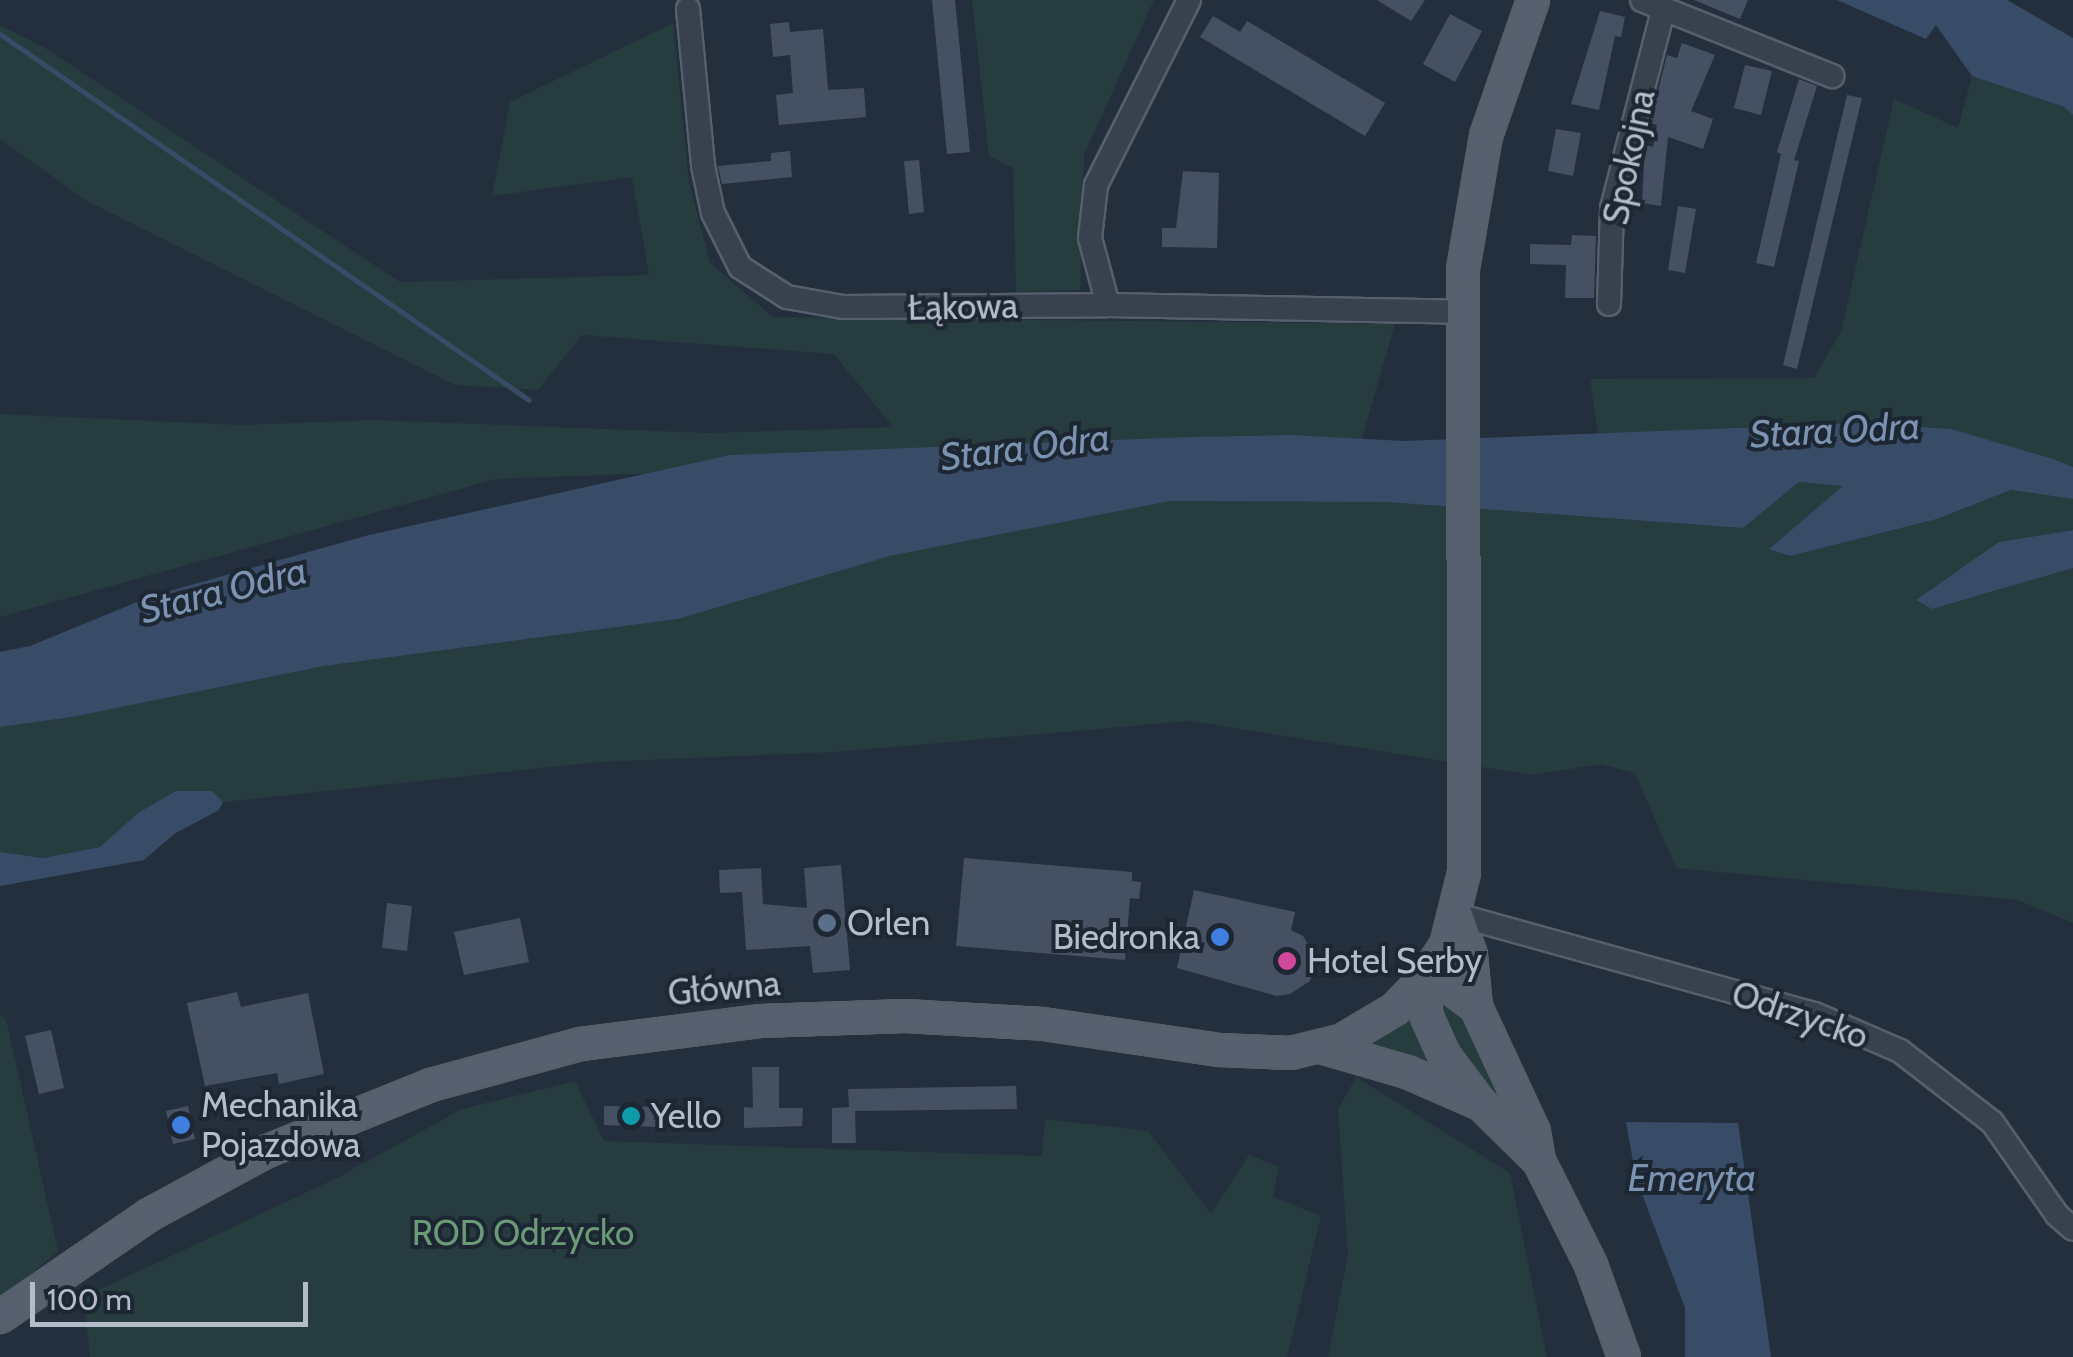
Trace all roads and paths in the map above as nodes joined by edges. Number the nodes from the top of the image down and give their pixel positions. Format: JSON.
{"nodes":[{"id":1,"x":1189,"y":0,"type":"edge"},
{"id":2,"x":1533,"y":0,"type":"edge"},
{"id":3,"x":1642,"y":0,"type":"edge"},
{"id":4,"x":688,"y":9,"type":"dead end"},
{"id":5,"x":1663,"y":11,"type":"junction"},
{"id":6,"x":1832,"y":76,"type":"dead end"},
{"id":7,"x":1608,"y":304,"type":"dead end"},
{"id":8,"x":1108,"y":305,"type":"junction"},
{"id":9,"x":1462,"y":312,"type":"junction"},
{"id":10,"x":1456,"y":916,"type":"junction"},
{"id":11,"x":1424,"y":980,"type":"junction"},
{"id":12,"x":1476,"y":1008,"type":"junction"},
{"id":13,"x":1321,"y":1047,"type":"junction"},
{"id":14,"x":1480,"y":1104,"type":"junction"},
{"id":15,"x":1540,"y":1161,"type":"junction"},
{"id":16,"x":2073,"y":1228,"type":"edge"},
{"id":17,"x":0,"y":1317,"type":"edge"},
{"id":18,"x":1624,"y":1357,"type":"edge"}],
"edges":[{"from":1,"to":8,"type":"street"},
{"from":2,"to":9,"type":"main road"},
{"from":3,"to":5,"type":"street"},
{"from":4,"to":8,"type":"street","name":"Łąkowa"},
{"from":5,"to":6,"type":"street"},
{"from":5,"to":7,"type":"street","name":"Spokojna"},
{"from":8,"to":9,"type":"street","name":"Łąkowa"},
{"from":9,"to":10,"type":"main road"},
{"from":10,"to":11,"type":"main road","name":"Główna"},
{"from":10,"to":12,"type":"main road"},
{"from":10,"to":16,"type":"street","name":"Odrzycko"},
{"from":11,"to":12,"type":"main road"},
{"from":11,"to":13,"type":"main road","name":"Główna"},
{"from":11,"to":14,"type":"main road"},
{"from":12,"to":15,"type":"main road"},
{"from":13,"to":14,"type":"main road"},
{"from":13,"to":17,"type":"main road","name":"Główna"},
{"from":14,"to":15,"type":"main road"},
{"from":15,"to":18,"type":"main road"}]}
